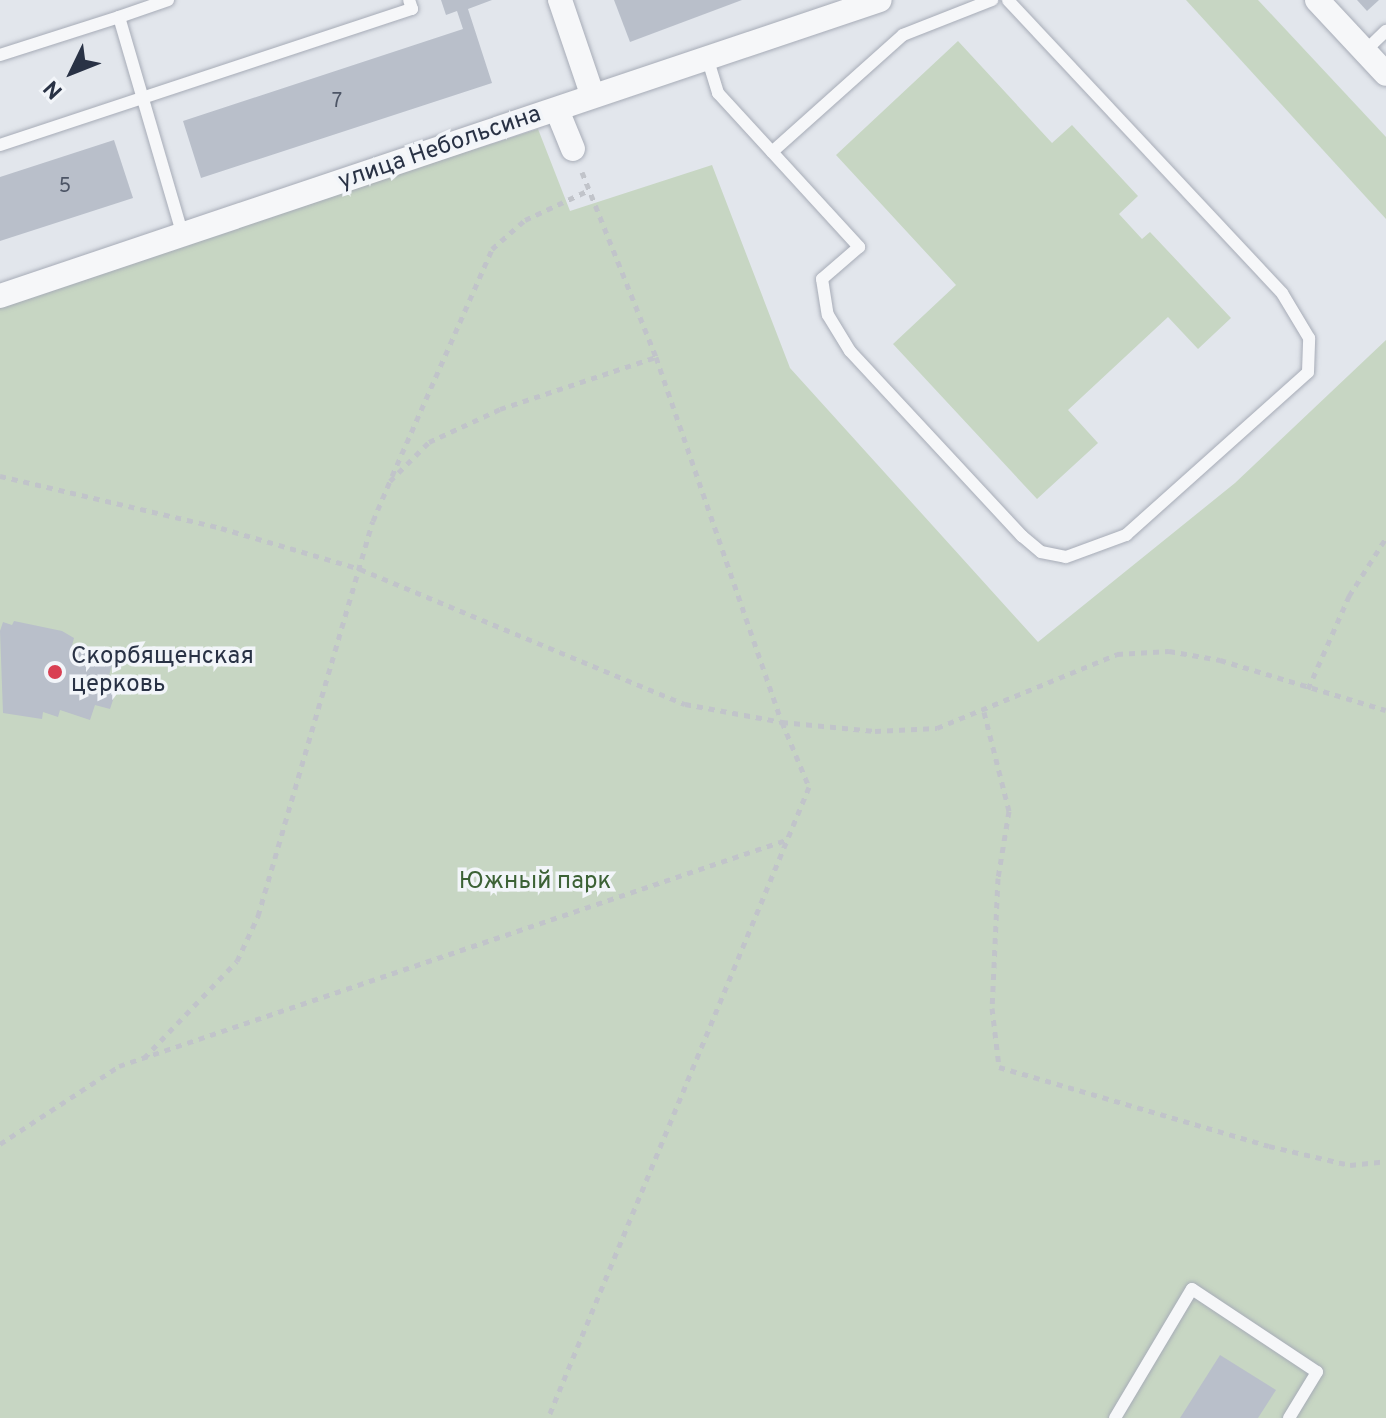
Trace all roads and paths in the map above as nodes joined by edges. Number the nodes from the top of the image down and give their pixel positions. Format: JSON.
{"nodes":[{"id":1,"x":168,"y":0,"type":"edge"},
{"id":2,"x":409,"y":0,"type":"edge"},
{"id":3,"x":560,"y":0,"type":"edge"},
{"id":4,"x":880,"y":0,"type":"edge"},
{"id":5,"x":992,"y":0,"type":"edge"},
{"id":6,"x":1008,"y":0,"type":"edge"},
{"id":7,"x":1317,"y":0,"type":"edge"},
{"id":8,"x":119,"y":17,"type":"junction"},
{"id":9,"x":1386,"y":31,"type":"edge"},
{"id":10,"x":1365,"y":51,"type":"junction"},
{"id":11,"x":0,"y":55,"type":"edge"},
{"id":12,"x":707,"y":57,"type":"junction"},
{"id":13,"x":1386,"y":74,"type":"edge"},
{"id":14,"x":592,"y":94,"type":"junction"},
{"id":15,"x":143,"y":98,"type":"junction"},
{"id":16,"x":557,"y":110,"type":"junction"},
{"id":17,"x":0,"y":145,"type":"edge"},
{"id":18,"x":573,"y":149,"type":"joint"},
{"id":19,"x":772,"y":152,"type":"junction"},
{"id":20,"x":589,"y":190,"type":"junction"},
{"id":21,"x":183,"y":236,"type":"junction"},
{"id":22,"x":0,"y":296,"type":"edge"},
{"id":23,"x":656,"y":357,"type":"junction"},
{"id":24,"x":0,"y":476,"type":"edge"},
{"id":25,"x":390,"y":481,"type":"junction"},
{"id":26,"x":1386,"y":538,"type":"edge"},
{"id":27,"x":360,"y":569,"type":"junction"},
{"id":28,"x":1308,"y":689,"type":"junction"},
{"id":29,"x":1386,"y":710,"type":"edge"},
{"id":30,"x":984,"y":712,"type":"junction"},
{"id":31,"x":782,"y":722,"type":"junction"},
{"id":32,"x":787,"y":839,"type":"junction"},
{"id":33,"x":144,"y":1058,"type":"junction"},
{"id":34,"x":0,"y":1144,"type":"edge"},
{"id":35,"x":1386,"y":1161,"type":"edge"},
{"id":36,"x":548,"y":1418,"type":"edge"},
{"id":37,"x":1115,"y":1418,"type":"edge"},
{"id":38,"x":1289,"y":1418,"type":"edge"}],
"edges":[{"from":1,"to":8,"type":"lane"},
{"from":2,"to":15,"type":"lane"},
{"from":3,"to":14,"type":"street"},
{"from":4,"to":12,"type":"street","name":"улица Небольсина"},
{"from":5,"to":19,"type":"lane"},
{"from":6,"to":19,"type":"lane"},
{"from":7,"to":10,"type":"street"},
{"from":8,"to":11,"type":"lane"},
{"from":8,"to":15,"type":"lane"},
{"from":9,"to":10,"type":"lane"},
{"from":10,"to":13,"type":"street"},
{"from":12,"to":14,"type":"street","name":"улица Небольсина"},
{"from":12,"to":19,"type":"lane"},
{"from":14,"to":16,"type":"street","name":"улица Небольсина"},
{"from":15,"to":17,"type":"lane"},
{"from":15,"to":21,"type":"lane"},
{"from":16,"to":18,"type":"street"},
{"from":16,"to":21,"type":"street","name":"улица Небольсина"},
{"from":18,"to":20,"type":"path"},
{"from":20,"to":23,"type":"path"},
{"from":20,"to":25,"type":"path"},
{"from":21,"to":22,"type":"street","name":"улица Небольсина"},
{"from":23,"to":25,"type":"path"},
{"from":23,"to":31,"type":"path"},
{"from":24,"to":27,"type":"path"},
{"from":25,"to":27,"type":"path"},
{"from":26,"to":28,"type":"path"},
{"from":27,"to":31,"type":"path"},
{"from":27,"to":33,"type":"path"},
{"from":28,"to":29,"type":"path"},
{"from":28,"to":30,"type":"path"},
{"from":30,"to":31,"type":"path"},
{"from":30,"to":35,"type":"path"},
{"from":31,"to":32,"type":"path"},
{"from":32,"to":33,"type":"path"},
{"from":32,"to":36,"type":"path"},
{"from":33,"to":34,"type":"path"},
{"from":37,"to":38,"type":"lane"}]}
